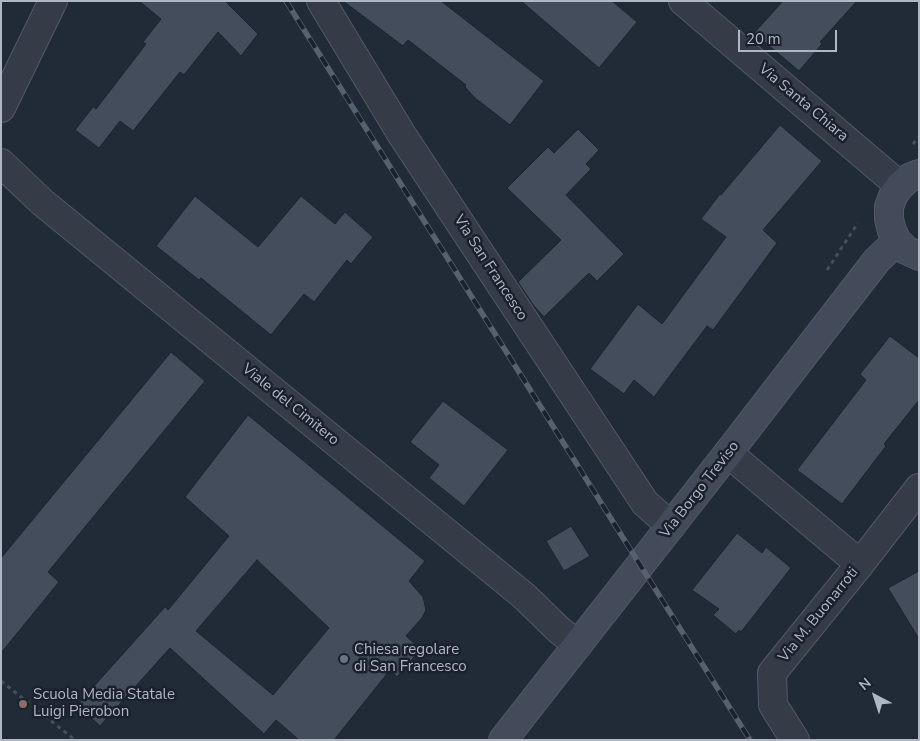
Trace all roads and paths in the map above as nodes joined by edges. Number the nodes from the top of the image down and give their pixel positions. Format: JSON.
{"nodes":[{"id":1,"x":53,"y":1,"type":"edge"},
{"id":2,"x":321,"y":1,"type":"edge"},
{"id":3,"x":683,"y":1,"type":"edge"},
{"id":4,"x":1,"y":108,"type":"edge"},
{"id":5,"x":919,"y":137,"type":"edge"},
{"id":6,"x":1,"y":163,"type":"edge"},
{"id":7,"x":902,"y":178,"type":"edge"},
{"id":8,"x":862,"y":216,"type":"dead end"},
{"id":9,"x":908,"y":249,"type":"edge"},
{"id":10,"x":825,"y":273,"type":"dead end"},
{"id":11,"x":728,"y":453,"type":"junction"},
{"id":12,"x":919,"y":488,"type":"edge"},
{"id":13,"x":671,"y":526,"type":"junction"},
{"id":14,"x":860,"y":564,"type":"junction"},
{"id":15,"x":578,"y":645,"type":"junction"},
{"id":16,"x":1,"y":681,"type":"edge"},
{"id":17,"x":75,"y":740,"type":"edge"},
{"id":18,"x":503,"y":740,"type":"edge"},
{"id":19,"x":795,"y":740,"type":"edge"}],
"edges":[{"from":1,"to":4,"type":"street"},
{"from":2,"to":13,"type":"street","name":"Via San Francesco"},
{"from":3,"to":7,"type":"street","name":"Via Santa Chiara"},
{"from":5,"to":7,"type":"path"},
{"from":6,"to":15,"type":"street","name":"Viale del Cimitero"},
{"from":7,"to":9,"type":"street","name":"Via Borgo Treviso"},
{"from":8,"to":10,"type":"path"},
{"from":9,"to":11,"type":"street","name":"Via Borgo Treviso"},
{"from":11,"to":13,"type":"street","name":"Via Borgo Treviso"},
{"from":11,"to":14,"type":"street","name":"Via M. Buonarroti"},
{"from":12,"to":14,"type":"street"},
{"from":13,"to":15,"type":"street","name":"Via Borgo Treviso"},
{"from":14,"to":19,"type":"street","name":"Via M. Buonarroti"},
{"from":15,"to":18,"type":"street","name":"Via Borgo Treviso"},
{"from":16,"to":17,"type":"path"}]}
